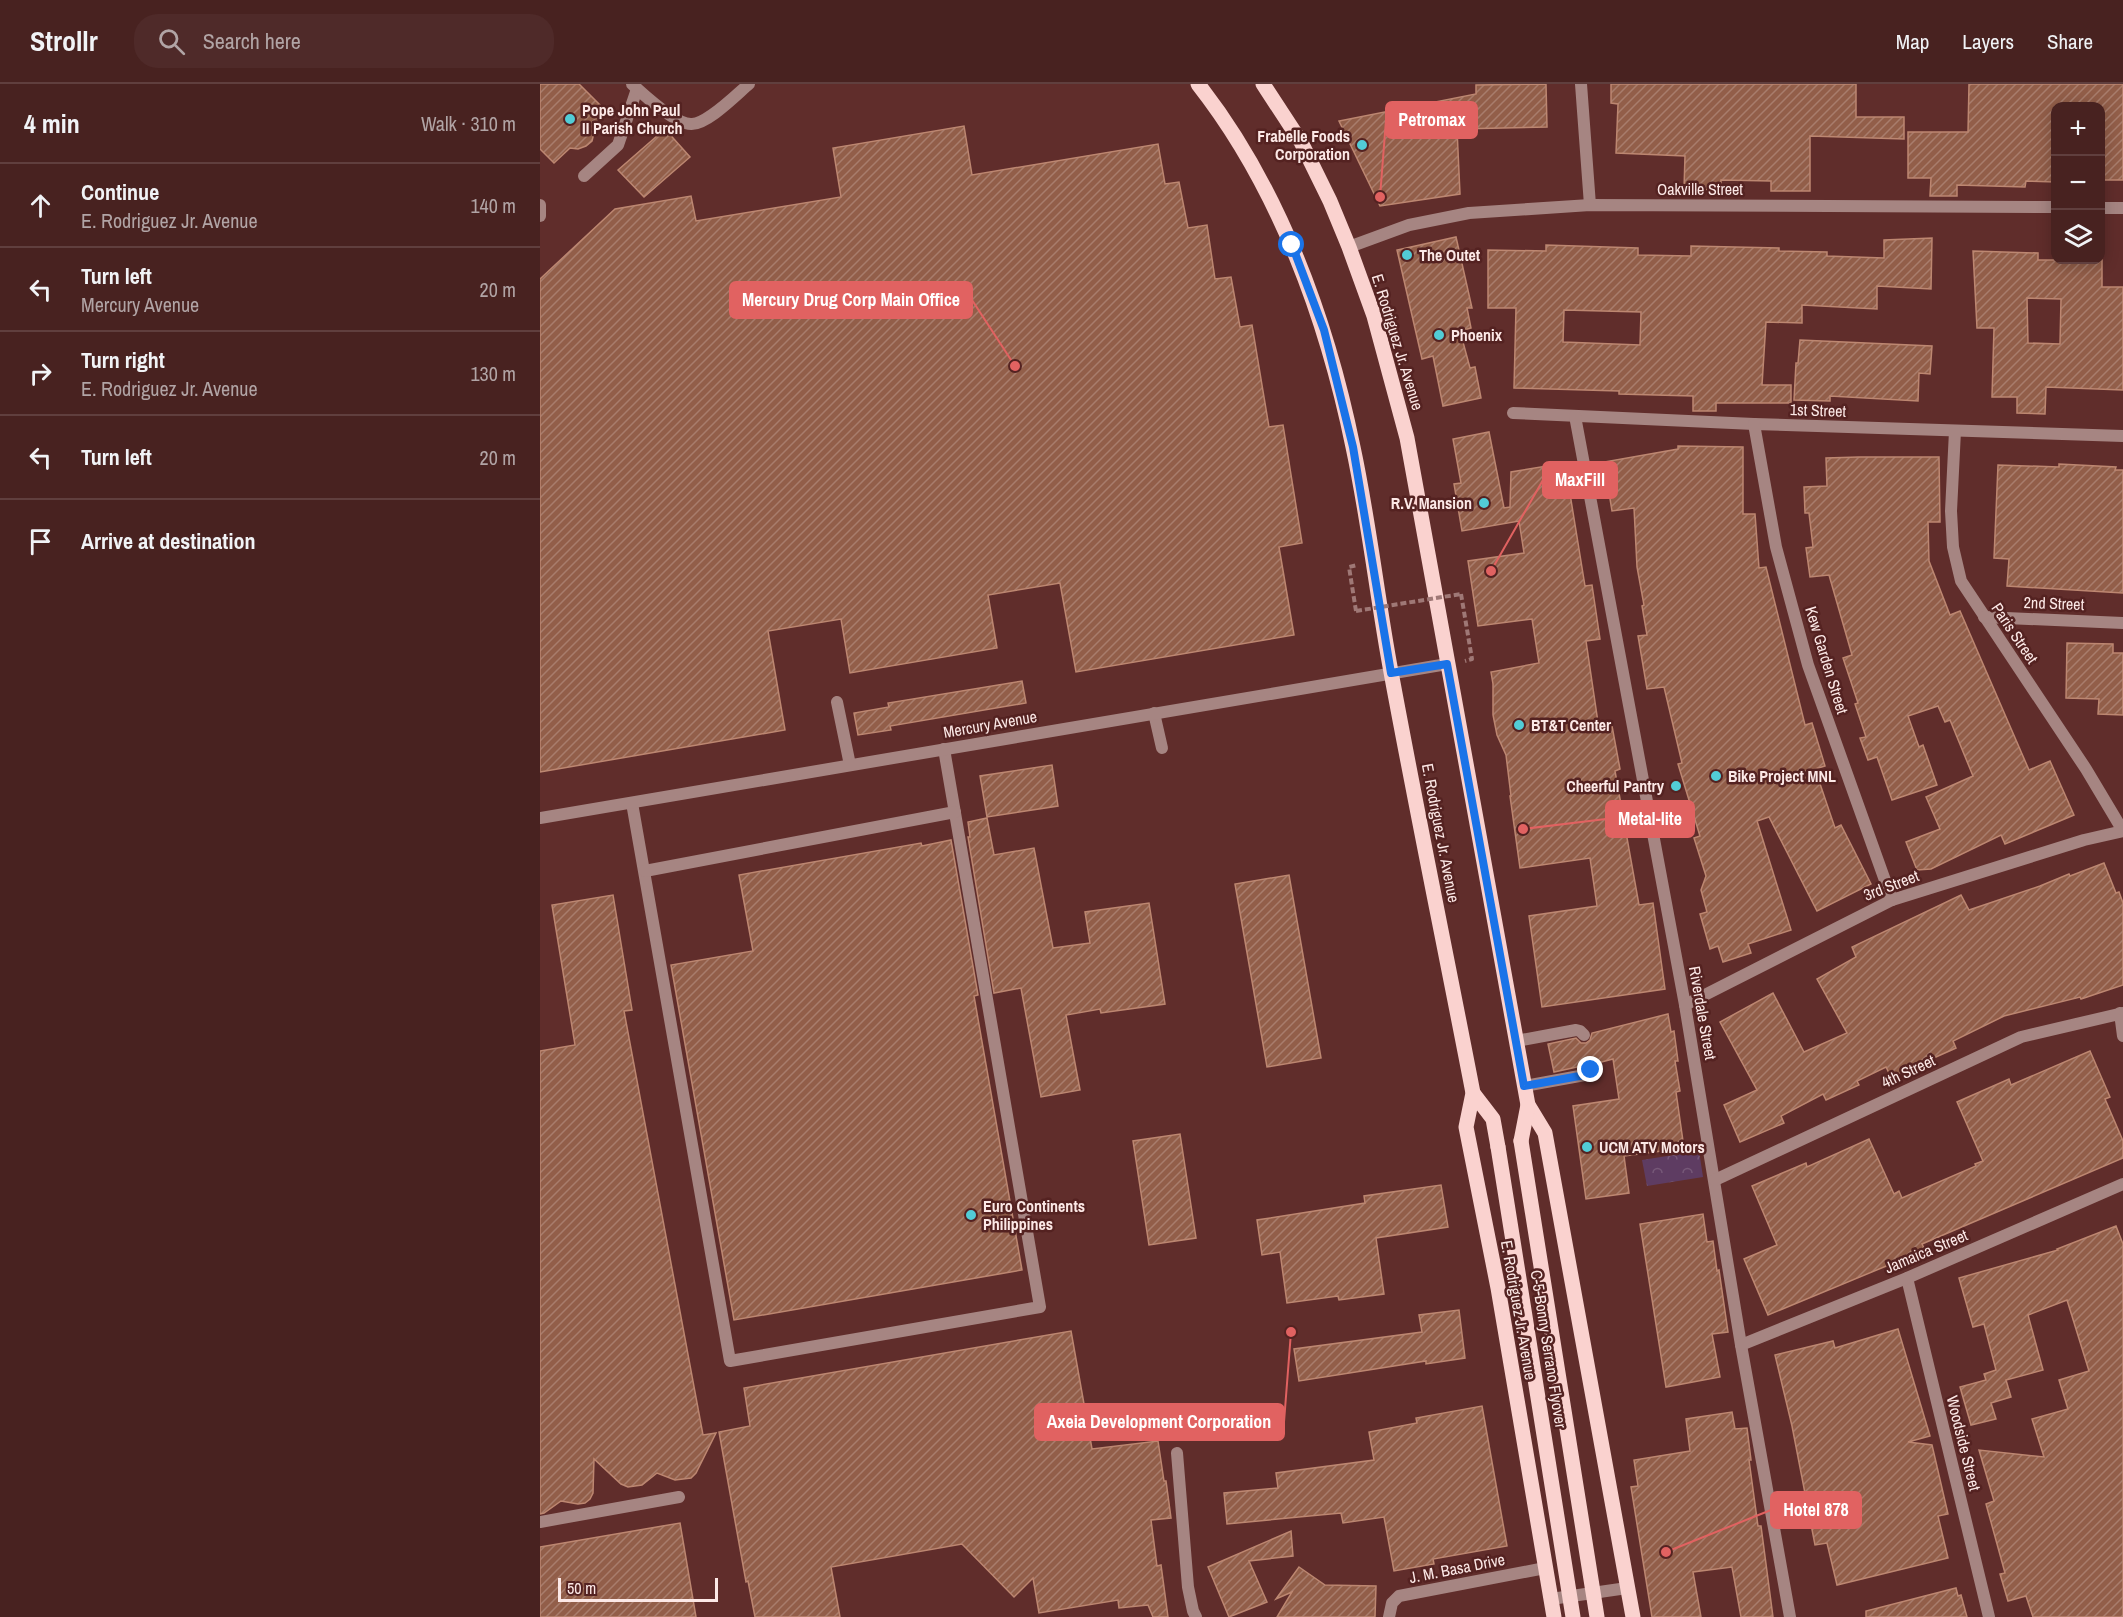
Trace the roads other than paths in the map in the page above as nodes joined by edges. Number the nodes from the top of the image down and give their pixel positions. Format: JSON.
{"nodes":[{"id":1,"x":749,"y":84,"type":"edge"},
{"id":2,"x":1198,"y":84,"type":"edge"},
{"id":3,"x":1581,"y":84,"type":"edge"},
{"id":4,"x":635,"y":86,"type":"edge"},
{"id":5,"x":1268,"y":86,"type":"edge"},
{"id":6,"x":584,"y":176,"type":"dead end"},
{"id":7,"x":540,"y":205,"type":"edge"},
{"id":8,"x":1590,"y":205,"type":"junction"},
{"id":9,"x":2051,"y":207,"type":"edge"},
{"id":10,"x":2105,"y":208,"type":"edge"},
{"id":11,"x":2123,"y":208,"type":"edge"},
{"id":12,"x":540,"y":216,"type":"edge"},
{"id":13,"x":1349,"y":247,"type":"junction"},
{"id":14,"x":1513,"y":413,"type":"dead end"},
{"id":15,"x":1575,"y":416,"type":"junction"},
{"id":16,"x":1754,"y":424,"type":"junction"},
{"id":17,"x":1954,"y":431,"type":"junction"},
{"id":18,"x":2123,"y":436,"type":"edge"},
{"id":19,"x":1984,"y":617,"type":"junction"},
{"id":20,"x":2123,"y":623,"type":"edge"},
{"id":21,"x":1447,"y":664,"type":"junction"},
{"id":22,"x":1391,"y":673,"type":"junction"},
{"id":23,"x":837,"y":702,"type":"dead end"},
{"id":24,"x":1154,"y":713,"type":"junction"},
{"id":25,"x":1162,"y":748,"type":"dead end"},
{"id":26,"x":944,"y":749,"type":"junction"},
{"id":27,"x":850,"y":765,"type":"junction"},
{"id":28,"x":632,"y":803,"type":"junction"},
{"id":29,"x":955,"y":812,"type":"junction"},
{"id":30,"x":540,"y":818,"type":"edge"},
{"id":31,"x":2123,"y":831,"type":"edge"},
{"id":32,"x":645,"y":871,"type":"junction"},
{"id":33,"x":1892,"y":900,"type":"junction"},
{"id":34,"x":1685,"y":1005,"type":"junction"},
{"id":35,"x":2122,"y":1013,"type":"edge"},
{"id":36,"x":1584,"y":1035,"type":"dead end"},
{"id":37,"x":2123,"y":1036,"type":"edge"},
{"id":38,"x":1516,"y":1041,"type":"junction"},
{"id":39,"x":1590,"y":1065,"type":"dead end"},
{"id":40,"x":1524,"y":1086,"type":"junction"},
{"id":41,"x":1473,"y":1094,"type":"junction"},
{"id":42,"x":1528,"y":1105,"type":"junction"},
{"id":43,"x":1715,"y":1180,"type":"junction"},
{"id":44,"x":2123,"y":1184,"type":"edge"},
{"id":45,"x":1907,"y":1278,"type":"junction"},
{"id":46,"x":1741,"y":1345,"type":"junction"},
{"id":47,"x":1177,"y":1453,"type":"dead end"},
{"id":48,"x":679,"y":1497,"type":"dead end"},
{"id":49,"x":540,"y":1522,"type":"edge"},
{"id":50,"x":1545,"y":1568,"type":"junction"},
{"id":51,"x":1627,"y":1588,"type":"junction"},
{"id":52,"x":1551,"y":1599,"type":"junction"},
{"id":53,"x":1196,"y":1617,"type":"edge"},
{"id":54,"x":1389,"y":1617,"type":"edge"},
{"id":55,"x":1554,"y":1617,"type":"edge"},
{"id":56,"x":1573,"y":1617,"type":"edge"},
{"id":57,"x":1597,"y":1617,"type":"edge"},
{"id":58,"x":1633,"y":1617,"type":"edge"},
{"id":59,"x":1790,"y":1617,"type":"edge"},
{"id":60,"x":1989,"y":1617,"type":"edge"}],
"edges":[{"from":1,"to":4,"type":"street"},
{"from":2,"to":22,"type":"main road","name":"E. Rodriguez Jr. Avenue"},
{"from":3,"to":8,"type":"street"},
{"from":4,"to":6,"type":"street"},
{"from":5,"to":13,"type":"main road","name":"E. Rodriguez Jr. Avenue"},
{"from":7,"to":12,"type":"street"},
{"from":8,"to":9,"type":"street","name":"Oakville Street"},
{"from":8,"to":13,"type":"street","name":"Oakville Street"},
{"from":10,"to":11,"type":"street"},
{"from":13,"to":21,"type":"main road","name":"E. Rodriguez Jr. Avenue"},
{"from":14,"to":15,"type":"street","name":"1st Street"},
{"from":15,"to":16,"type":"street","name":"1st Street"},
{"from":15,"to":34,"type":"street","name":"Riverdale Street"},
{"from":16,"to":17,"type":"street","name":"1st Street"},
{"from":16,"to":33,"type":"street","name":"Kew Garden Street"},
{"from":17,"to":18,"type":"street","name":"1st Street"},
{"from":17,"to":19,"type":"street","name":"Paris Street"},
{"from":19,"to":20,"type":"street","name":"2nd Street"},
{"from":19,"to":31,"type":"street","name":"Paris Street"},
{"from":21,"to":22,"type":"street","name":"Mercury Avenue"},
{"from":21,"to":38,"type":"main road","name":"E. Rodriguez Jr. Avenue"},
{"from":22,"to":24,"type":"street","name":"Mercury Avenue"},
{"from":22,"to":41,"type":"main road","name":"E. Rodriguez Jr. Avenue"},
{"from":23,"to":27,"type":"street"},
{"from":24,"to":25,"type":"street"},
{"from":24,"to":26,"type":"street","name":"Mercury Avenue"},
{"from":26,"to":27,"type":"street","name":"Mercury Avenue"},
{"from":26,"to":29,"type":"street"},
{"from":27,"to":28,"type":"street","name":"Mercury Avenue"},
{"from":28,"to":30,"type":"street","name":"Mercury Avenue"},
{"from":28,"to":32,"type":"street"},
{"from":29,"to":32,"type":"street"},
{"from":29,"to":32,"type":"street"},
{"from":31,"to":33,"type":"street","name":"3rd Street"},
{"from":33,"to":34,"type":"street","name":"3rd Street"},
{"from":34,"to":43,"type":"street","name":"Riverdale Street"},
{"from":35,"to":37,"type":"street"},
{"from":35,"to":43,"type":"street","name":"4th Street"},
{"from":36,"to":38,"type":"street"},
{"from":38,"to":40,"type":"main road","name":"E. Rodriguez Jr. Avenue"},
{"from":39,"to":40,"type":"street"},
{"from":40,"to":42,"type":"main road","name":"E. Rodriguez Jr. Avenue"},
{"from":41,"to":50,"type":"main road","name":"E. Rodriguez Jr. Avenue"},
{"from":41,"to":56,"type":"main road","name":"C-5-Bonny Serrano Flyover","bridge":true},
{"from":42,"to":51,"type":"main road","name":"E. Rodriguez Jr. Avenue"},
{"from":42,"to":57,"type":"main road","name":"C-5-Bonny Serrano Flyover","bridge":true},
{"from":43,"to":46,"type":"street","name":"Riverdale Street"},
{"from":44,"to":45,"type":"street","name":"Jamaica Street"},
{"from":45,"to":46,"type":"street","name":"Jamaica Street"},
{"from":45,"to":60,"type":"street","name":"Woodside Street"},
{"from":46,"to":59,"type":"street","name":"Riverdale Street"},
{"from":47,"to":53,"type":"street"},
{"from":48,"to":49,"type":"street"},
{"from":50,"to":52,"type":"main road","name":"E. Rodriguez Jr. Avenue"},
{"from":50,"to":54,"type":"street","name":"J. M. Basa Drive"},
{"from":51,"to":52,"type":"street"},
{"from":51,"to":58,"type":"main road","name":"E. Rodriguez Jr. Avenue"},
{"from":52,"to":55,"type":"main road","name":"E. Rodriguez Jr. Avenue"}]}
